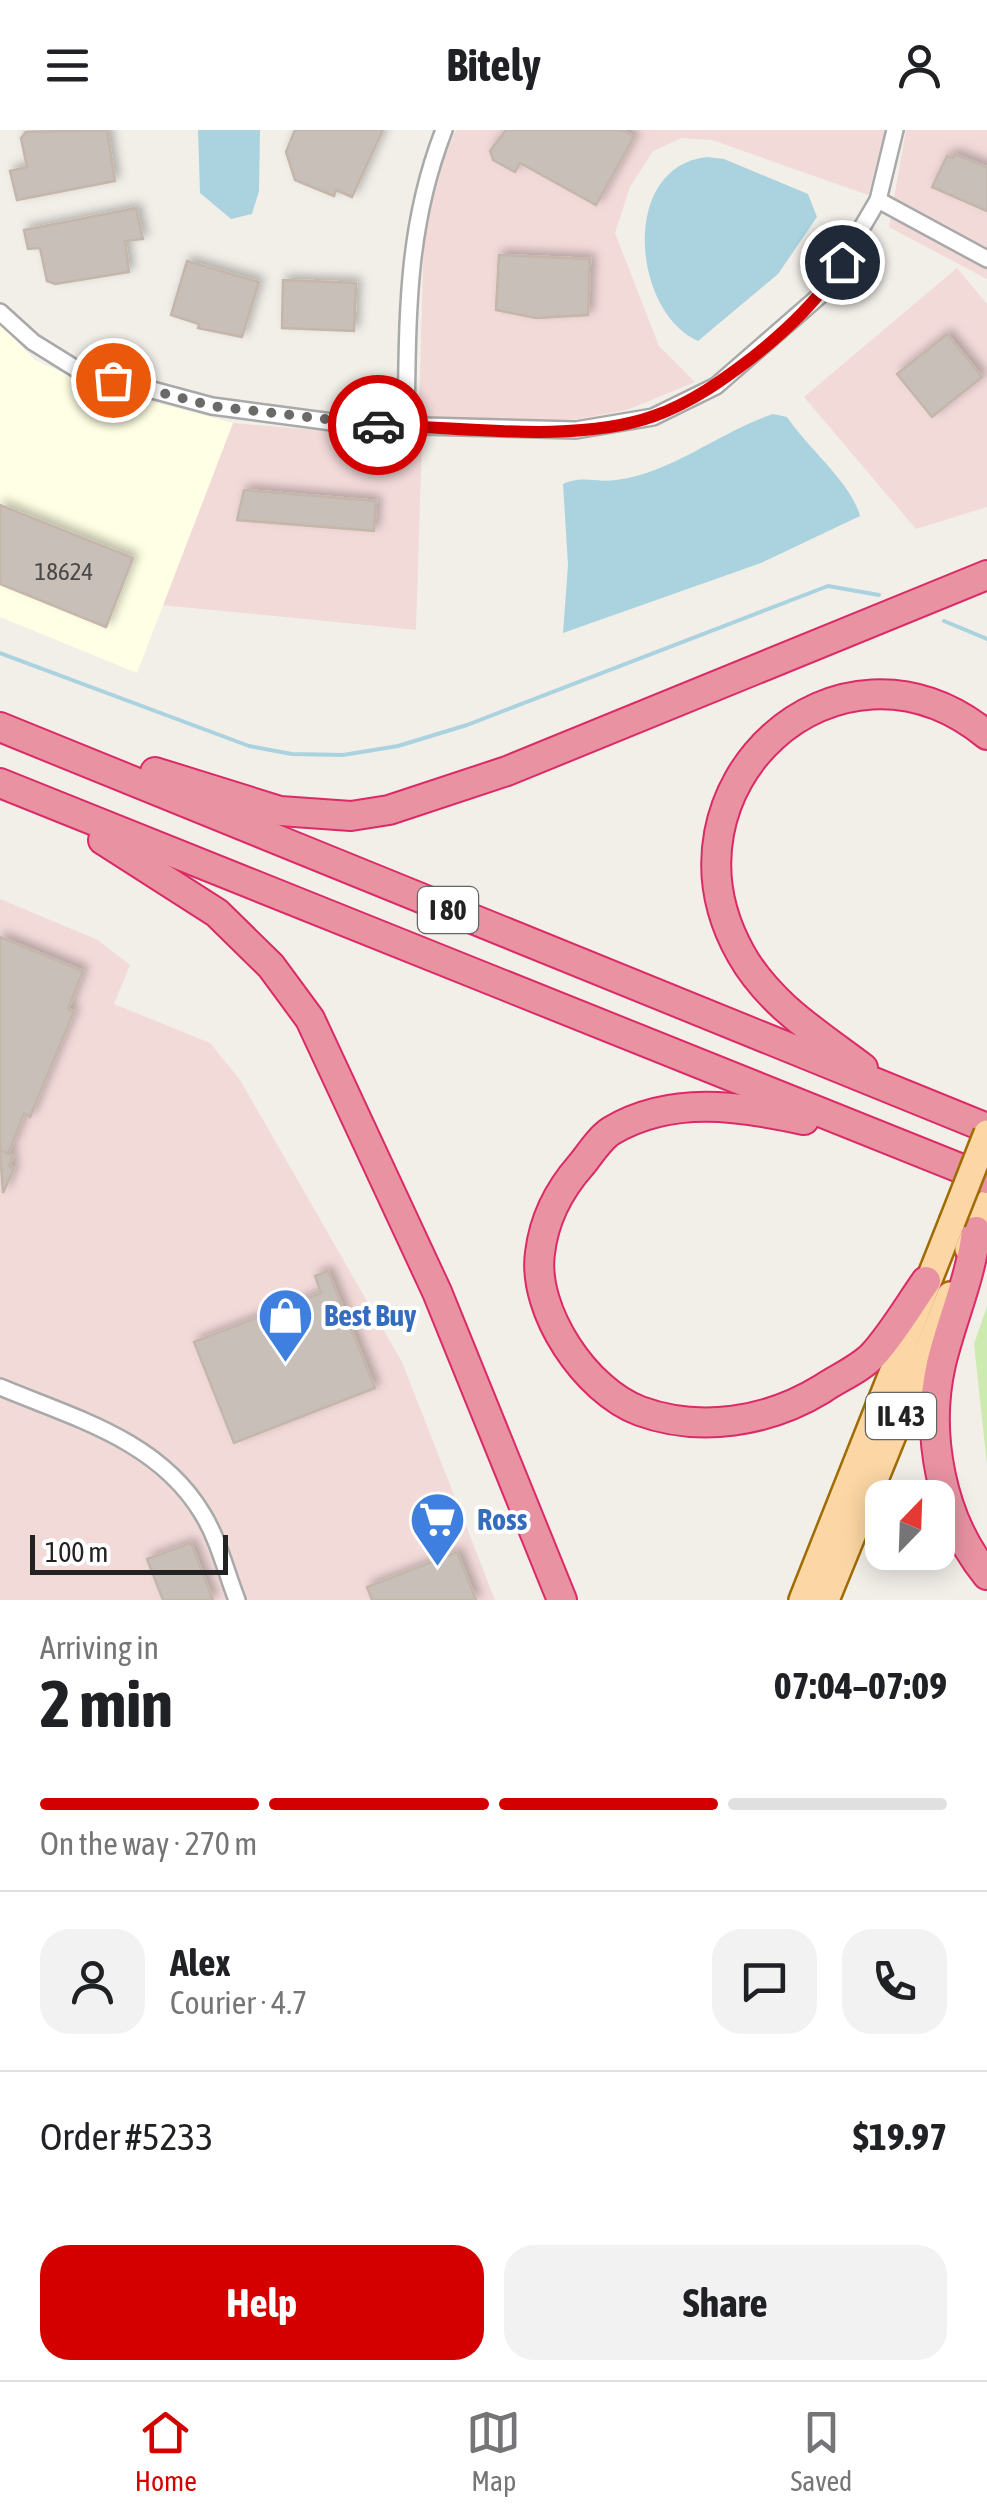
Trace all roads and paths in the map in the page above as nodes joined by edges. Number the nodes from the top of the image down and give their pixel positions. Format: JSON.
{"nodes":[{"id":1,"x":444,"y":130,"type":"edge"},
{"id":2,"x":895,"y":130,"type":"edge"},
{"id":3,"x":878,"y":200,"type":"junction"},
{"id":4,"x":987,"y":260,"type":"edge"},
{"id":5,"x":0,"y":312,"type":"edge"},
{"id":6,"x":406,"y":425,"type":"junction"},
{"id":7,"x":987,"y":574,"type":"edge"},
{"id":8,"x":0,"y":717,"type":"edge"},
{"id":9,"x":0,"y":727,"type":"edge"},
{"id":10,"x":987,"y":734,"type":"edge"},
{"id":11,"x":12,"y":788,"type":"edge"},
{"id":12,"x":896,"y":1093,"type":"junction"},
{"id":13,"x":987,"y":1130,"type":"edge"},
{"id":14,"x":883,"y":1138,"type":"junction"},
{"id":15,"x":987,"y":1180,"type":"edge"},
{"id":16,"x":987,"y":1202,"type":"edge"},
{"id":17,"x":964,"y":1226,"type":"junction"},
{"id":18,"x":926,"y":1281,"type":"junction"},
{"id":19,"x":0,"y":1387,"type":"edge"},
{"id":20,"x":987,"y":1575,"type":"edge"},
{"id":21,"x":237,"y":1600,"type":"edge"},
{"id":22,"x":562,"y":1600,"type":"edge"},
{"id":23,"x":802,"y":1600,"type":"edge"},
{"id":24,"x":826,"y":1600,"type":"edge"}],
"edges":[{"from":1,"to":6,"type":"street"},
{"from":2,"to":3,"type":"street"},
{"from":3,"to":4,"type":"street"},
{"from":3,"to":6,"type":"street"},
{"from":5,"to":6,"type":"street"},
{"from":7,"to":8,"type":"highway"},
{"from":9,"to":12,"type":"highway","number":"I 80"},
{"from":10,"to":12,"type":"highway"},
{"from":11,"to":14,"type":"highway","number":"I 80"},
{"from":11,"to":22,"type":"highway"},
{"from":12,"to":13,"type":"highway","number":"I 80"},
{"from":13,"to":17,"type":"main road","number":"IL 43","bridge":true},
{"from":14,"to":15,"type":"highway","number":"I 80"},
{"from":14,"to":18,"type":"highway"},
{"from":16,"to":17,"type":"main road","number":"IL 43"},
{"from":17,"to":18,"type":"main road","number":"IL 43"},
{"from":17,"to":20,"type":"highway"},
{"from":17,"to":24,"type":"main road","number":"IL 43"},
{"from":18,"to":23,"type":"main road","number":"IL 43"},
{"from":19,"to":21,"type":"street"}]}
